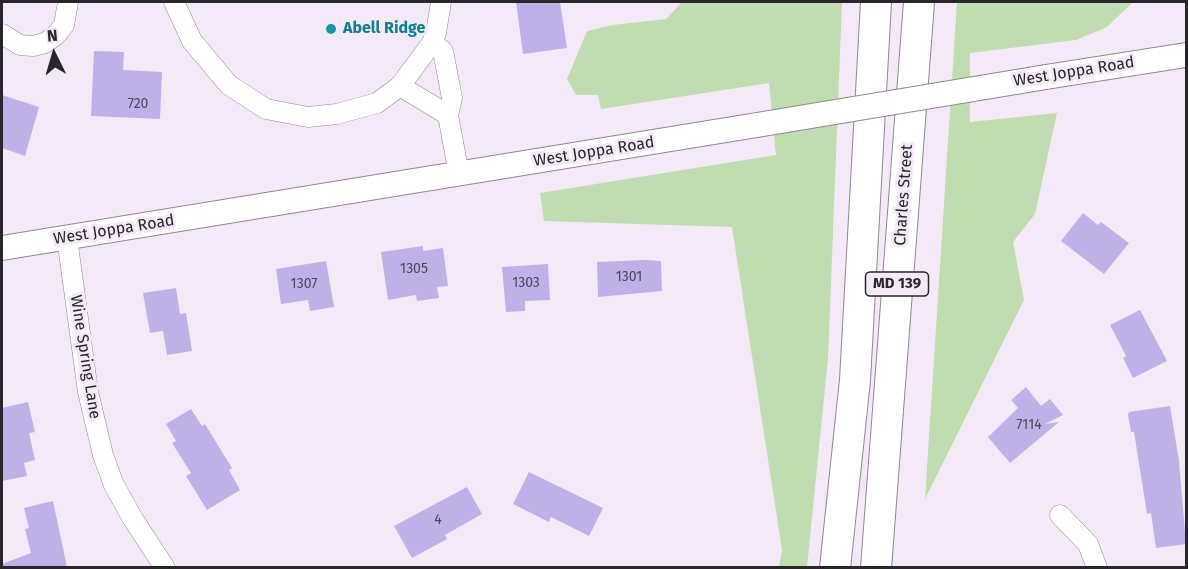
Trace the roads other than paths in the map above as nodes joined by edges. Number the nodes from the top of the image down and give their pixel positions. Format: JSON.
{"nodes":[{"id":1,"x":68,"y":2,"type":"edge"},
{"id":2,"x":174,"y":2,"type":"edge"},
{"id":3,"x":441,"y":2,"type":"edge"},
{"id":4,"x":876,"y":2,"type":"edge"},
{"id":5,"x":919,"y":2,"type":"edge"},
{"id":6,"x":2,"y":34,"type":"edge"},
{"id":7,"x":432,"y":43,"type":"junction"},
{"id":8,"x":1186,"y":55,"type":"edge"},
{"id":9,"x":400,"y":87,"type":"junction"},
{"id":10,"x":448,"y":115,"type":"junction"},
{"id":11,"x":459,"y":174,"type":"junction"},
{"id":12,"x":67,"y":238,"type":"junction"},
{"id":13,"x":2,"y":248,"type":"edge"},
{"id":14,"x":1060,"y":515,"type":"dead end"},
{"id":15,"x":165,"y":567,"type":"edge"},
{"id":16,"x":835,"y":567,"type":"edge"},
{"id":17,"x":876,"y":567,"type":"edge"},
{"id":18,"x":1097,"y":567,"type":"edge"}],
"edges":[{"from":1,"to":6,"type":"street"},
{"from":2,"to":9,"type":"street"},
{"from":3,"to":7,"type":"street"},
{"from":4,"to":16,"type":"main road","number":"MD 139"},
{"from":5,"to":17,"type":"main road","name":"Charles Street","number":"MD 139"},
{"from":7,"to":9,"type":"street"},
{"from":7,"to":10,"type":"street"},
{"from":8,"to":11,"type":"street","name":"West Joppa Road","bridge":true},
{"from":9,"to":10,"type":"street"},
{"from":10,"to":11,"type":"street"},
{"from":11,"to":12,"type":"street","name":"West Joppa Road"},
{"from":12,"to":13,"type":"street","name":"West Joppa Road"},
{"from":12,"to":15,"type":"street","name":"Wine Spring Lane"},
{"from":14,"to":18,"type":"street"}]}
